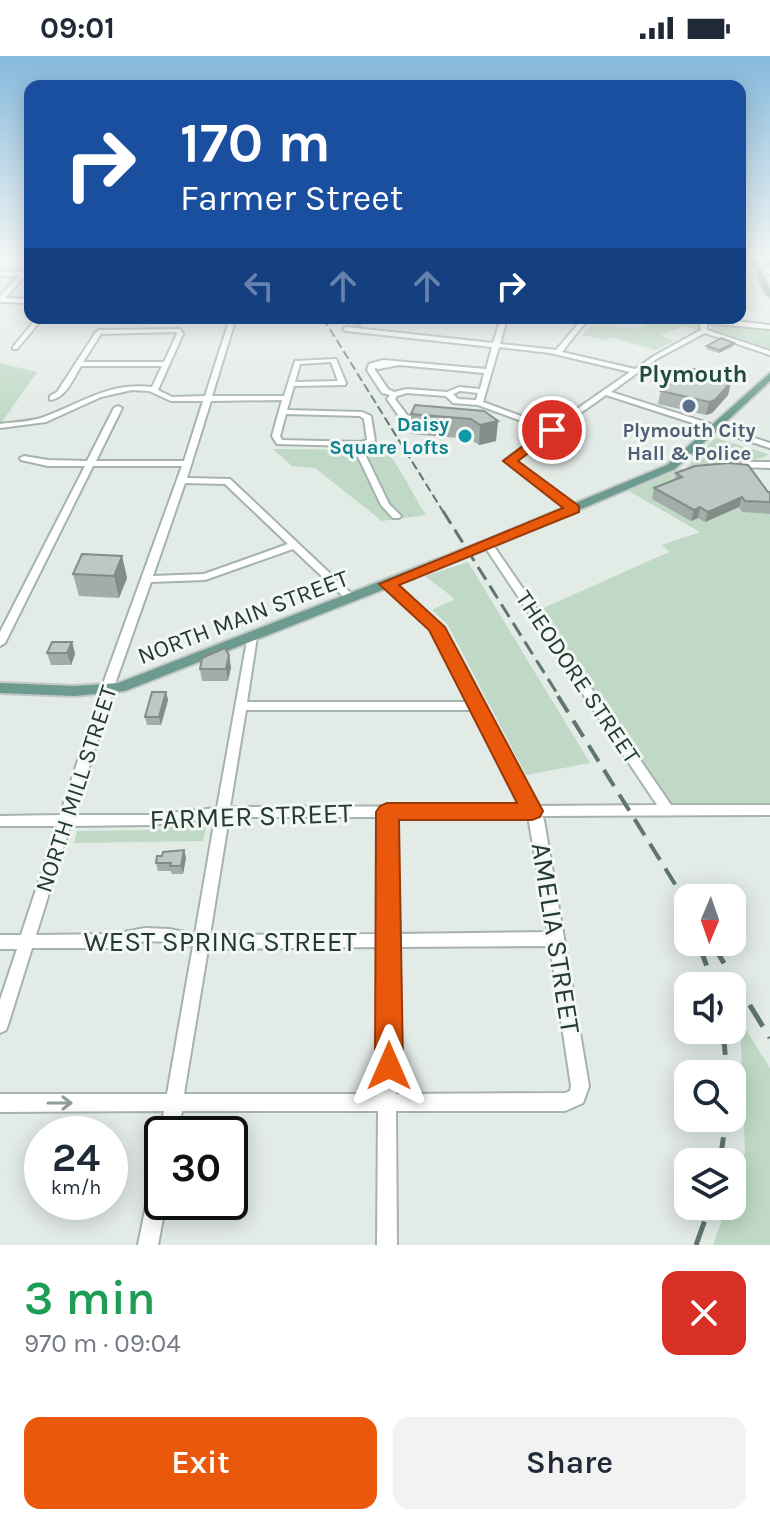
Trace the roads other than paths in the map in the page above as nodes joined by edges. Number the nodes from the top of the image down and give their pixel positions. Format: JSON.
{"nodes":[{"id":1,"x":35,"y":324,"type":"edge"},
{"id":2,"x":231,"y":324,"type":"edge"},
{"id":3,"x":502,"y":324,"type":"edge"},
{"id":4,"x":581,"y":324,"type":"edge"},
{"id":5,"x":704,"y":324,"type":"edge"},
{"id":6,"x":745,"y":324,"type":"edge"},
{"id":7,"x":770,"y":327,"type":"edge"},
{"id":8,"x":346,"y":329,"type":"dead end"},
{"id":9,"x":704,"y":331,"type":"junction"},
{"id":10,"x":496,"y":344,"type":"junction"},
{"id":11,"x":15,"y":348,"type":"dead end"},
{"id":12,"x":558,"y":352,"type":"junction"},
{"id":13,"x":770,"y":353,"type":"edge"},
{"id":14,"x":78,"y":364,"type":"junction"},
{"id":15,"x":167,"y":364,"type":"junction"},
{"id":16,"x":488,"y":371,"type":"junction"},
{"id":17,"x":636,"y":371,"type":"junction"},
{"id":18,"x":770,"y":376,"type":"edge"},
{"id":19,"x":291,"y":384,"type":"junction"},
{"id":20,"x":766,"y":386,"type":"edge"},
{"id":21,"x":482,"y":391,"type":"junction"},
{"id":22,"x":156,"y":392,"type":"junction"},
{"id":23,"x":604,"y":392,"type":"junction"},
{"id":24,"x":394,"y":394,"type":"junction"},
{"id":25,"x":448,"y":394,"type":"junction"},
{"id":26,"x":207,"y":397,"type":"junction"},
{"id":27,"x":53,"y":398,"type":"dead end"},
{"id":28,"x":287,"y":398,"type":"junction"},
{"id":29,"x":479,"y":403,"type":"junction"},
{"id":30,"x":118,"y":408,"type":"dead end"},
{"id":31,"x":496,"y":411,"type":"junction"},
{"id":32,"x":283,"y":412,"type":"junction"},
{"id":33,"x":485,"y":418,"type":"edge"},
{"id":34,"x":439,"y":422,"type":"edge"},
{"id":35,"x":0,"y":426,"type":"edge"},
{"id":36,"x":552,"y":430,"type":"junction"},
{"id":37,"x":711,"y":432,"type":"junction"},
{"id":38,"x":356,"y":444,"type":"junction"},
{"id":39,"x":768,"y":457,"type":"edge"},
{"id":40,"x":24,"y":458,"type":"dead end"},
{"id":41,"x":92,"y":464,"type":"junction"},
{"id":42,"x":187,"y":464,"type":"junction"},
{"id":43,"x":743,"y":465,"type":"edge"},
{"id":44,"x":182,"y":480,"type":"junction"},
{"id":45,"x":574,"y":509,"type":"junction"},
{"id":46,"x":396,"y":516,"type":"dead end"},
{"id":47,"x":488,"y":544,"type":"junction"},
{"id":48,"x":295,"y":545,"type":"junction"},
{"id":49,"x":146,"y":579,"type":"junction"},
{"id":50,"x":387,"y":584,"type":"junction"},
{"id":51,"x":351,"y":598,"type":"junction"},
{"id":52,"x":252,"y":637,"type":"junction"},
{"id":53,"x":0,"y":643,"type":"edge"},
{"id":54,"x":0,"y":688,"type":"edge"},
{"id":55,"x":107,"y":691,"type":"junction"},
{"id":56,"x":241,"y":706,"type":"junction"},
{"id":57,"x":477,"y":706,"type":"junction"},
{"id":58,"x":667,"y":810,"type":"junction"},
{"id":59,"x":770,"y":810,"type":"edge"},
{"id":60,"x":532,"y":811,"type":"junction"},
{"id":61,"x":223,"y":812,"type":"junction"},
{"id":62,"x":387,"y":812,"type":"junction"},
{"id":63,"x":68,"y":820,"type":"junction"},
{"id":64,"x":0,"y":821,"type":"edge"},
{"id":65,"x":556,"y":939,"type":"junction"},
{"id":66,"x":388,"y":940,"type":"junction"},
{"id":67,"x":0,"y":942,"type":"edge"},
{"id":68,"x":27,"y":942,"type":"junction"},
{"id":69,"x":201,"y":942,"type":"junction"},
{"id":70,"x":0,"y":1025,"type":"edge"},
{"id":71,"x":175,"y":1102,"type":"junction"},
{"id":72,"x":0,"y":1103,"type":"edge"},
{"id":73,"x":389,"y":1103,"type":"junction"},
{"id":74,"x":172,"y":1116,"type":"edge"},
{"id":75,"x":153,"y":1220,"type":"edge"},
{"id":76,"x":148,"y":1245,"type":"edge"},
{"id":77,"x":387,"y":1245,"type":"edge"}],
"edges":[{"from":1,"to":11,"type":"street"},
{"from":2,"to":26,"type":"street","name":"NORTH MILL STREET"},
{"from":3,"to":10,"type":"street"},
{"from":4,"to":12,"type":"street"},
{"from":5,"to":9,"type":"street"},
{"from":6,"to":7,"type":"street"},
{"from":8,"to":10,"type":"street"},
{"from":9,"to":13,"type":"street"},
{"from":9,"to":17,"type":"street"},
{"from":10,"to":12,"type":"street"},
{"from":10,"to":16,"type":"street"},
{"from":12,"to":17,"type":"street"},
{"from":14,"to":15,"type":"street"},
{"from":14,"to":15,"type":"street"},
{"from":14,"to":27,"type":"street"},
{"from":15,"to":22,"type":"street"},
{"from":16,"to":21,"type":"street"},
{"from":16,"to":24,"type":"street"},
{"from":17,"to":23,"type":"street"},
{"from":18,"to":20,"type":"main road","name":"NORTH MAIN STREET"},
{"from":19,"to":19,"type":"street"},
{"from":19,"to":28,"type":"street"},
{"from":20,"to":37,"type":"main road","name":"NORTH MAIN STREET"},
{"from":21,"to":25,"type":"street"},
{"from":21,"to":29,"type":"street"},
{"from":22,"to":26,"type":"street"},
{"from":22,"to":35,"type":"street"},
{"from":23,"to":36,"type":"street"},
{"from":23,"to":37,"type":"street"},
{"from":24,"to":25,"type":"street"},
{"from":24,"to":34,"type":"street"},
{"from":25,"to":29,"type":"street"},
{"from":26,"to":28,"type":"street"},
{"from":26,"to":42,"type":"street","name":"NORTH MILL STREET"},
{"from":28,"to":32,"type":"street"},
{"from":29,"to":31,"type":"street"},
{"from":30,"to":41,"type":"street"},
{"from":31,"to":33,"type":"street"},
{"from":31,"to":36,"type":"street"},
{"from":32,"to":38,"type":"street"},
{"from":32,"to":38,"type":"street"},
{"from":36,"to":45,"type":"street"},
{"from":37,"to":39,"type":"street"},
{"from":37,"to":45,"type":"main road","name":"NORTH MAIN STREET"},
{"from":38,"to":46,"type":"street"},
{"from":39,"to":43,"type":"street"},
{"from":40,"to":41,"type":"street"},
{"from":41,"to":42,"type":"street"},
{"from":41,"to":53,"type":"street"},
{"from":42,"to":44,"type":"street","name":"NORTH MILL STREET"},
{"from":44,"to":48,"type":"street"},
{"from":44,"to":49,"type":"street","name":"NORTH MILL STREET"},
{"from":45,"to":47,"type":"main road","name":"NORTH MAIN STREET"},
{"from":47,"to":50,"type":"main road","name":"NORTH MAIN STREET"},
{"from":47,"to":58,"type":"street","name":"THEODORE STREET"},
{"from":48,"to":49,"type":"street"},
{"from":48,"to":51,"type":"street"},
{"from":49,"to":55,"type":"street","name":"NORTH MILL STREET"},
{"from":50,"to":51,"type":"main road","name":"NORTH MAIN STREET"},
{"from":50,"to":57,"type":"street","name":"AMELIA STREET"},
{"from":51,"to":52,"type":"main road","name":"NORTH MAIN STREET"},
{"from":52,"to":55,"type":"main road","name":"NORTH MAIN STREET"},
{"from":52,"to":56,"type":"street"},
{"from":54,"to":55,"type":"main road"},
{"from":55,"to":63,"type":"street","name":"NORTH MILL STREET"},
{"from":56,"to":57,"type":"street"},
{"from":56,"to":61,"type":"street"},
{"from":57,"to":60,"type":"street","name":"AMELIA STREET"},
{"from":58,"to":59,"type":"street","name":"FARMER STREET"},
{"from":58,"to":60,"type":"street","name":"FARMER STREET"},
{"from":60,"to":62,"type":"street","name":"FARMER STREET"},
{"from":60,"to":65,"type":"street","name":"AMELIA STREET"},
{"from":61,"to":62,"type":"street","name":"FARMER STREET"},
{"from":61,"to":63,"type":"street","name":"FARMER STREET"},
{"from":61,"to":69,"type":"street"},
{"from":62,"to":66,"type":"street"},
{"from":63,"to":64,"type":"street","name":"FARMER STREET"},
{"from":63,"to":68,"type":"street","name":"NORTH MILL STREET"},
{"from":65,"to":66,"type":"street","name":"WEST SPRING STREET"},
{"from":65,"to":73,"type":"street","name":"AMELIA STREET"},
{"from":66,"to":69,"type":"street","name":"WEST SPRING STREET"},
{"from":66,"to":73,"type":"street"},
{"from":67,"to":68,"type":"street","name":"WEST SPRING STREET"},
{"from":68,"to":69,"type":"street","name":"WEST SPRING STREET"},
{"from":68,"to":70,"type":"street","name":"NORTH MILL STREET"},
{"from":69,"to":71,"type":"street"},
{"from":72,"to":71,"type":"street","one_way":true},
{"from":71,"to":73,"type":"street"},
{"from":71,"to":74,"type":"street"},
{"from":73,"to":77,"type":"street"},
{"from":75,"to":76,"type":"street"}]}
